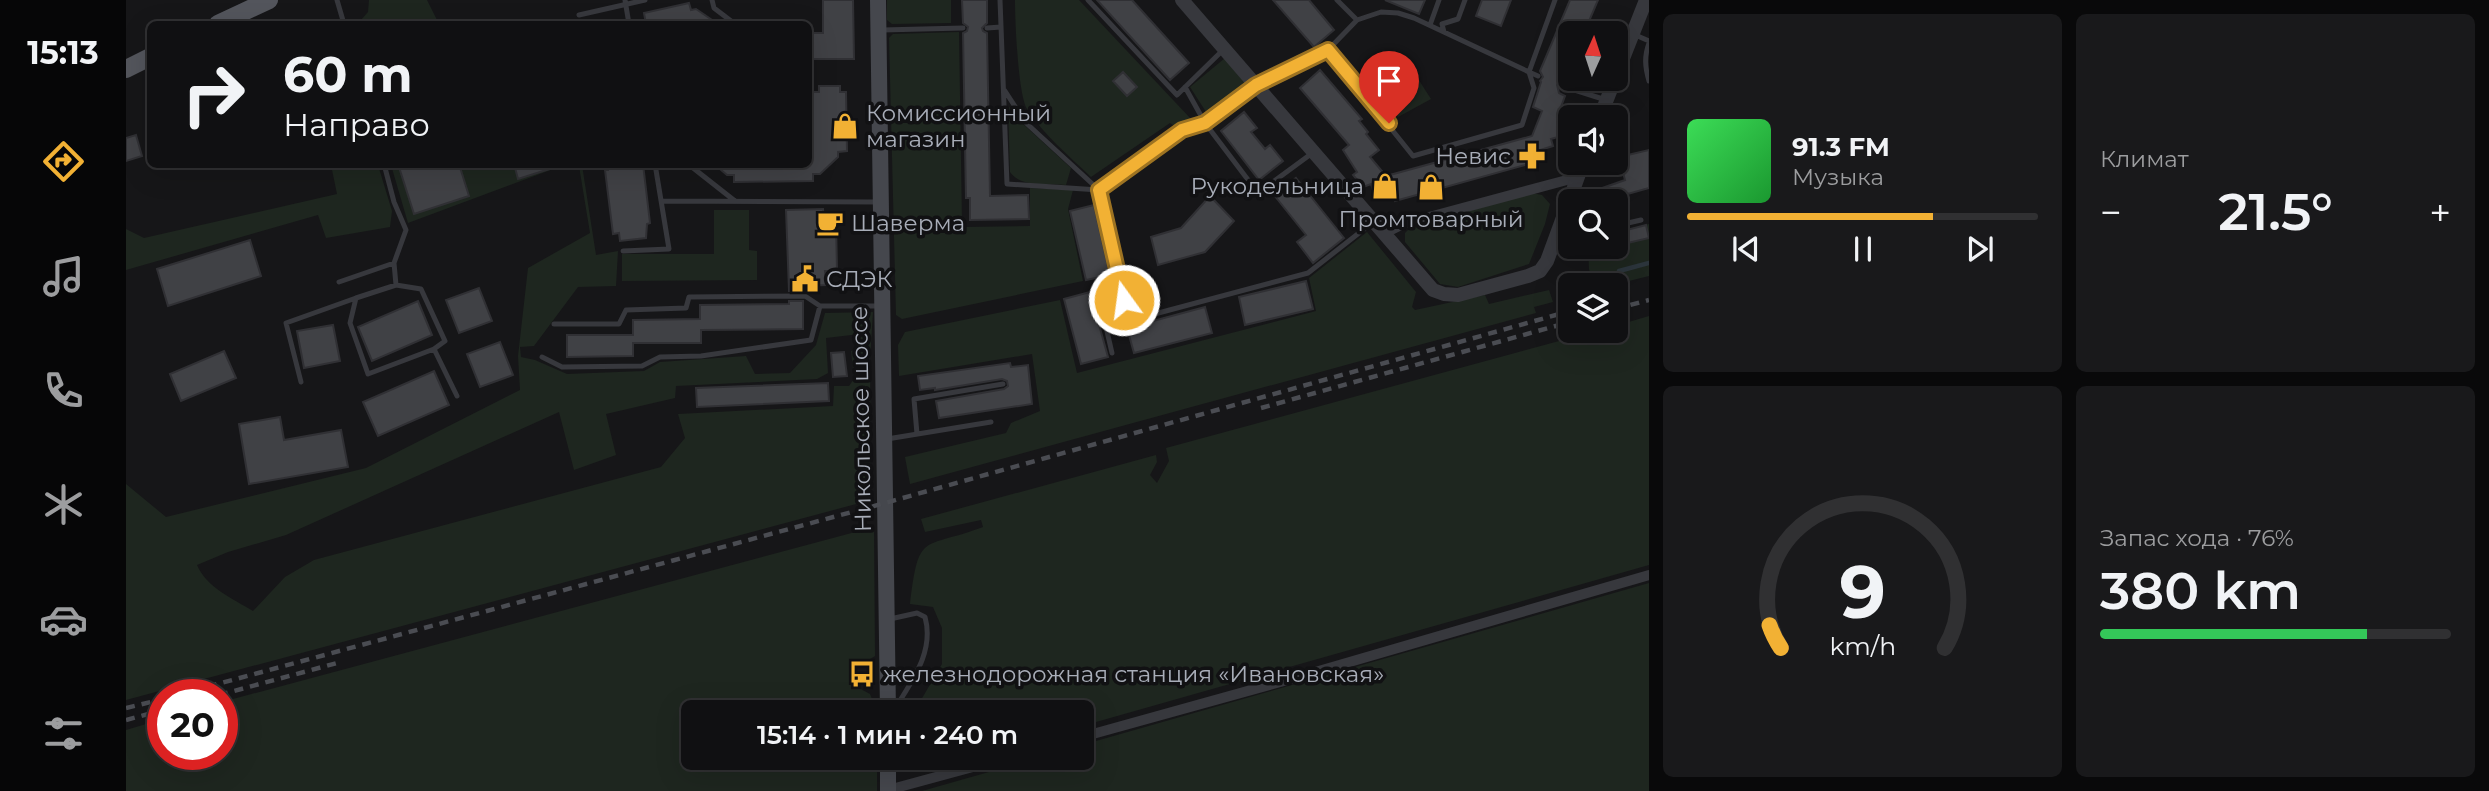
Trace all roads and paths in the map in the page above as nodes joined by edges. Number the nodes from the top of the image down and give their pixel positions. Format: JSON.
{"nodes":[{"id":1,"x":269,"y":0,"type":"edge"},
{"id":2,"x":337,"y":0,"type":"edge"},
{"id":3,"x":645,"y":0,"type":"edge"},
{"id":4,"x":712,"y":0,"type":"edge"},
{"id":5,"x":878,"y":0,"type":"edge"},
{"id":6,"x":1000,"y":0,"type":"edge"},
{"id":7,"x":1088,"y":0,"type":"edge"},
{"id":8,"x":1182,"y":0,"type":"edge"},
{"id":9,"x":1337,"y":0,"type":"edge"},
{"id":10,"x":1439,"y":0,"type":"edge"},
{"id":11,"x":1465,"y":0,"type":"edge"},
{"id":12,"x":1555,"y":0,"type":"edge"},
{"id":13,"x":1646,"y":0,"type":"edge"},
{"id":14,"x":625,"y":2,"type":"edge"},
{"id":15,"x":579,"y":15,"type":"dead end"},
{"id":16,"x":1433,"y":16,"type":"junction"},
{"id":17,"x":1357,"y":20,"type":"junction"},
{"id":18,"x":224,"y":21,"type":"edge"},
{"id":19,"x":343,"y":21,"type":"edge"},
{"id":20,"x":628,"y":21,"type":"edge"},
{"id":21,"x":731,"y":21,"type":"edge"},
{"id":22,"x":1442,"y":24,"type":"junction"},
{"id":23,"x":1430,"y":25,"type":"junction"},
{"id":24,"x":1001,"y":27,"type":"junction"},
{"id":25,"x":963,"y":28,"type":"dead end"},
{"id":26,"x":987,"y":28,"type":"dead end"},
{"id":27,"x":879,"y":30,"type":"junction"},
{"id":28,"x":1444,"y":32,"type":"junction"},
{"id":29,"x":1633,"y":34,"type":"junction"},
{"id":30,"x":1649,"y":42,"type":"edge"},
{"id":31,"x":1224,"y":49,"type":"junction"},
{"id":32,"x":1328,"y":50,"type":"junction"},
{"id":33,"x":147,"y":58,"type":"edge"},
{"id":34,"x":126,"y":68,"type":"edge"},
{"id":35,"x":1529,"y":72,"type":"junction"},
{"id":36,"x":1538,"y":76,"type":"dead end"},
{"id":37,"x":1649,"y":81,"type":"edge"},
{"id":38,"x":1256,"y":85,"type":"junction"},
{"id":39,"x":1185,"y":87,"type":"junction"},
{"id":40,"x":1004,"y":89,"type":"junction"},
{"id":41,"x":1577,"y":91,"type":"edge"},
{"id":42,"x":1607,"y":101,"type":"junction"},
{"id":43,"x":1606,"y":105,"type":"edge"},
{"id":44,"x":1205,"y":123,"type":"junction"},
{"id":45,"x":1314,"y":152,"type":"junction"},
{"id":46,"x":385,"y":168,"type":"edge"},
{"id":47,"x":656,"y":168,"type":"edge"},
{"id":48,"x":693,"y":168,"type":"edge"},
{"id":49,"x":1565,"y":175,"type":"edge"},
{"id":50,"x":1580,"y":175,"type":"edge"},
{"id":51,"x":1099,"y":190,"type":"junction"},
{"id":52,"x":662,"y":201,"type":"junction"},
{"id":53,"x":736,"y":202,"type":"junction"},
{"id":54,"x":881,"y":202,"type":"junction"},
{"id":55,"x":1641,"y":220,"type":"dead end"},
{"id":56,"x":1374,"y":221,"type":"junction"},
{"id":57,"x":1628,"y":223,"type":"edge"},
{"id":58,"x":1385,"y":233,"type":"junction"},
{"id":59,"x":623,"y":251,"type":"dead end"},
{"id":60,"x":394,"y":263,"type":"junction"},
{"id":61,"x":339,"y":282,"type":"dead end"},
{"id":62,"x":396,"y":285,"type":"junction"},
{"id":63,"x":356,"y":298,"type":"junction"},
{"id":64,"x":820,"y":306,"type":"junction"},
{"id":65,"x":883,"y":306,"type":"junction"},
{"id":66,"x":1129,"y":320,"type":"junction"},
{"id":67,"x":554,"y":324,"type":"dead end"},
{"id":68,"x":435,"y":349,"type":"junction"},
{"id":69,"x":1112,"y":353,"type":"dead end"},
{"id":70,"x":542,"y":357,"type":"dead end"},
{"id":71,"x":301,"y":382,"type":"dead end"},
{"id":72,"x":1003,"y":384,"type":"dead end"},
{"id":73,"x":457,"y":396,"type":"dead end"},
{"id":74,"x":991,"y":422,"type":"dead end"},
{"id":75,"x":917,"y":434,"type":"junction"},
{"id":76,"x":884,"y":439,"type":"junction"},
{"id":77,"x":1649,"y":575,"type":"edge"},
{"id":78,"x":886,"y":620,"type":"junction"},
{"id":79,"x":889,"y":700,"type":"edge"},
{"id":80,"x":898,"y":700,"type":"edge"},
{"id":81,"x":1094,"y":734,"type":"edge"},
{"id":82,"x":888,"y":770,"type":"edge"},
{"id":83,"x":963,"y":770,"type":"edge"},
{"id":84,"x":888,"y":791,"type":"edge"}],
"edges":[{"from":1,"to":18,"type":"main road"},
{"from":2,"to":19,"type":"lane"},
{"from":3,"to":14,"type":"lane"},
{"from":4,"to":21,"type":"lane"},
{"from":5,"to":27,"type":"main road","name":"Никольское шоссе"},
{"from":6,"to":24,"type":"lane"},
{"from":7,"to":39,"type":"lane"},
{"from":8,"to":31,"type":"street"},
{"from":9,"to":17,"type":"lane"},
{"from":10,"to":16,"type":"lane"},
{"from":11,"to":22,"type":"lane"},
{"from":12,"to":35,"type":"lane"},
{"from":13,"to":29,"type":"street"},
{"from":14,"to":15,"type":"lane"},
{"from":14,"to":20,"type":"lane"},
{"from":16,"to":22,"type":"lane"},
{"from":16,"to":23,"type":"lane"},
{"from":17,"to":23,"type":"lane"},
{"from":17,"to":32,"type":"lane"},
{"from":22,"to":28,"type":"lane"},
{"from":23,"to":28,"type":"lane"},
{"from":24,"to":26,"type":"lane"},
{"from":24,"to":40,"type":"lane"},
{"from":25,"to":27,"type":"lane"},
{"from":27,"to":54,"type":"main road","name":"Никольское шоссе"},
{"from":28,"to":35,"type":"lane"},
{"from":29,"to":30,"type":"lane"},
{"from":29,"to":42,"type":"street"},
{"from":30,"to":37,"type":"lane"},
{"from":31,"to":38,"type":"street"},
{"from":31,"to":39,"type":"lane"},
{"from":32,"to":35,"type":"lane"},
{"from":32,"to":38,"type":"lane"},
{"from":33,"to":34,"type":"main road"},
{"from":35,"to":36,"type":"lane"},
{"from":38,"to":44,"type":"lane"},
{"from":38,"to":45,"type":"street"},
{"from":39,"to":44,"type":"lane"},
{"from":40,"to":51,"type":"lane"},
{"from":40,"to":51,"type":"lane"},
{"from":41,"to":42,"type":"lane"},
{"from":42,"to":43,"type":"street"},
{"from":44,"to":45,"type":"lane"},
{"from":44,"to":51,"type":"lane"},
{"from":45,"to":56,"type":"street"},
{"from":46,"to":60,"type":"lane"},
{"from":47,"to":52,"type":"lane"},
{"from":48,"to":53,"type":"lane"},
{"from":49,"to":58,"type":"street"},
{"from":50,"to":58,"type":"street"},
{"from":51,"to":66,"type":"lane"},
{"from":52,"to":53,"type":"lane"},
{"from":52,"to":59,"type":"lane"},
{"from":53,"to":54,"type":"lane"},
{"from":54,"to":65,"type":"main road","name":"Никольское шоссе"},
{"from":55,"to":57,"type":"lane"},
{"from":56,"to":58,"type":"street"},
{"from":56,"to":66,"type":"lane"},
{"from":60,"to":61,"type":"lane"},
{"from":60,"to":62,"type":"lane"},
{"from":62,"to":63,"type":"lane"},
{"from":62,"to":68,"type":"lane"},
{"from":63,"to":68,"type":"lane"},
{"from":63,"to":71,"type":"lane"},
{"from":64,"to":65,"type":"lane"},
{"from":64,"to":67,"type":"lane"},
{"from":64,"to":70,"type":"lane"},
{"from":65,"to":76,"type":"main road","name":"Никольское шоссе"},
{"from":66,"to":69,"type":"lane"},
{"from":68,"to":73,"type":"lane"},
{"from":72,"to":75,"type":"lane"},
{"from":74,"to":75,"type":"lane"},
{"from":75,"to":76,"type":"lane"},
{"from":76,"to":78,"type":"main road","name":"Никольское шоссе"},
{"from":77,"to":81,"type":"street"},
{"from":78,"to":79,"type":"main road","name":"Никольское шоссе"},
{"from":78,"to":80,"type":"lane"},
{"from":82,"to":84,"type":"main road"},
{"from":83,"to":84,"type":"street"}]}
